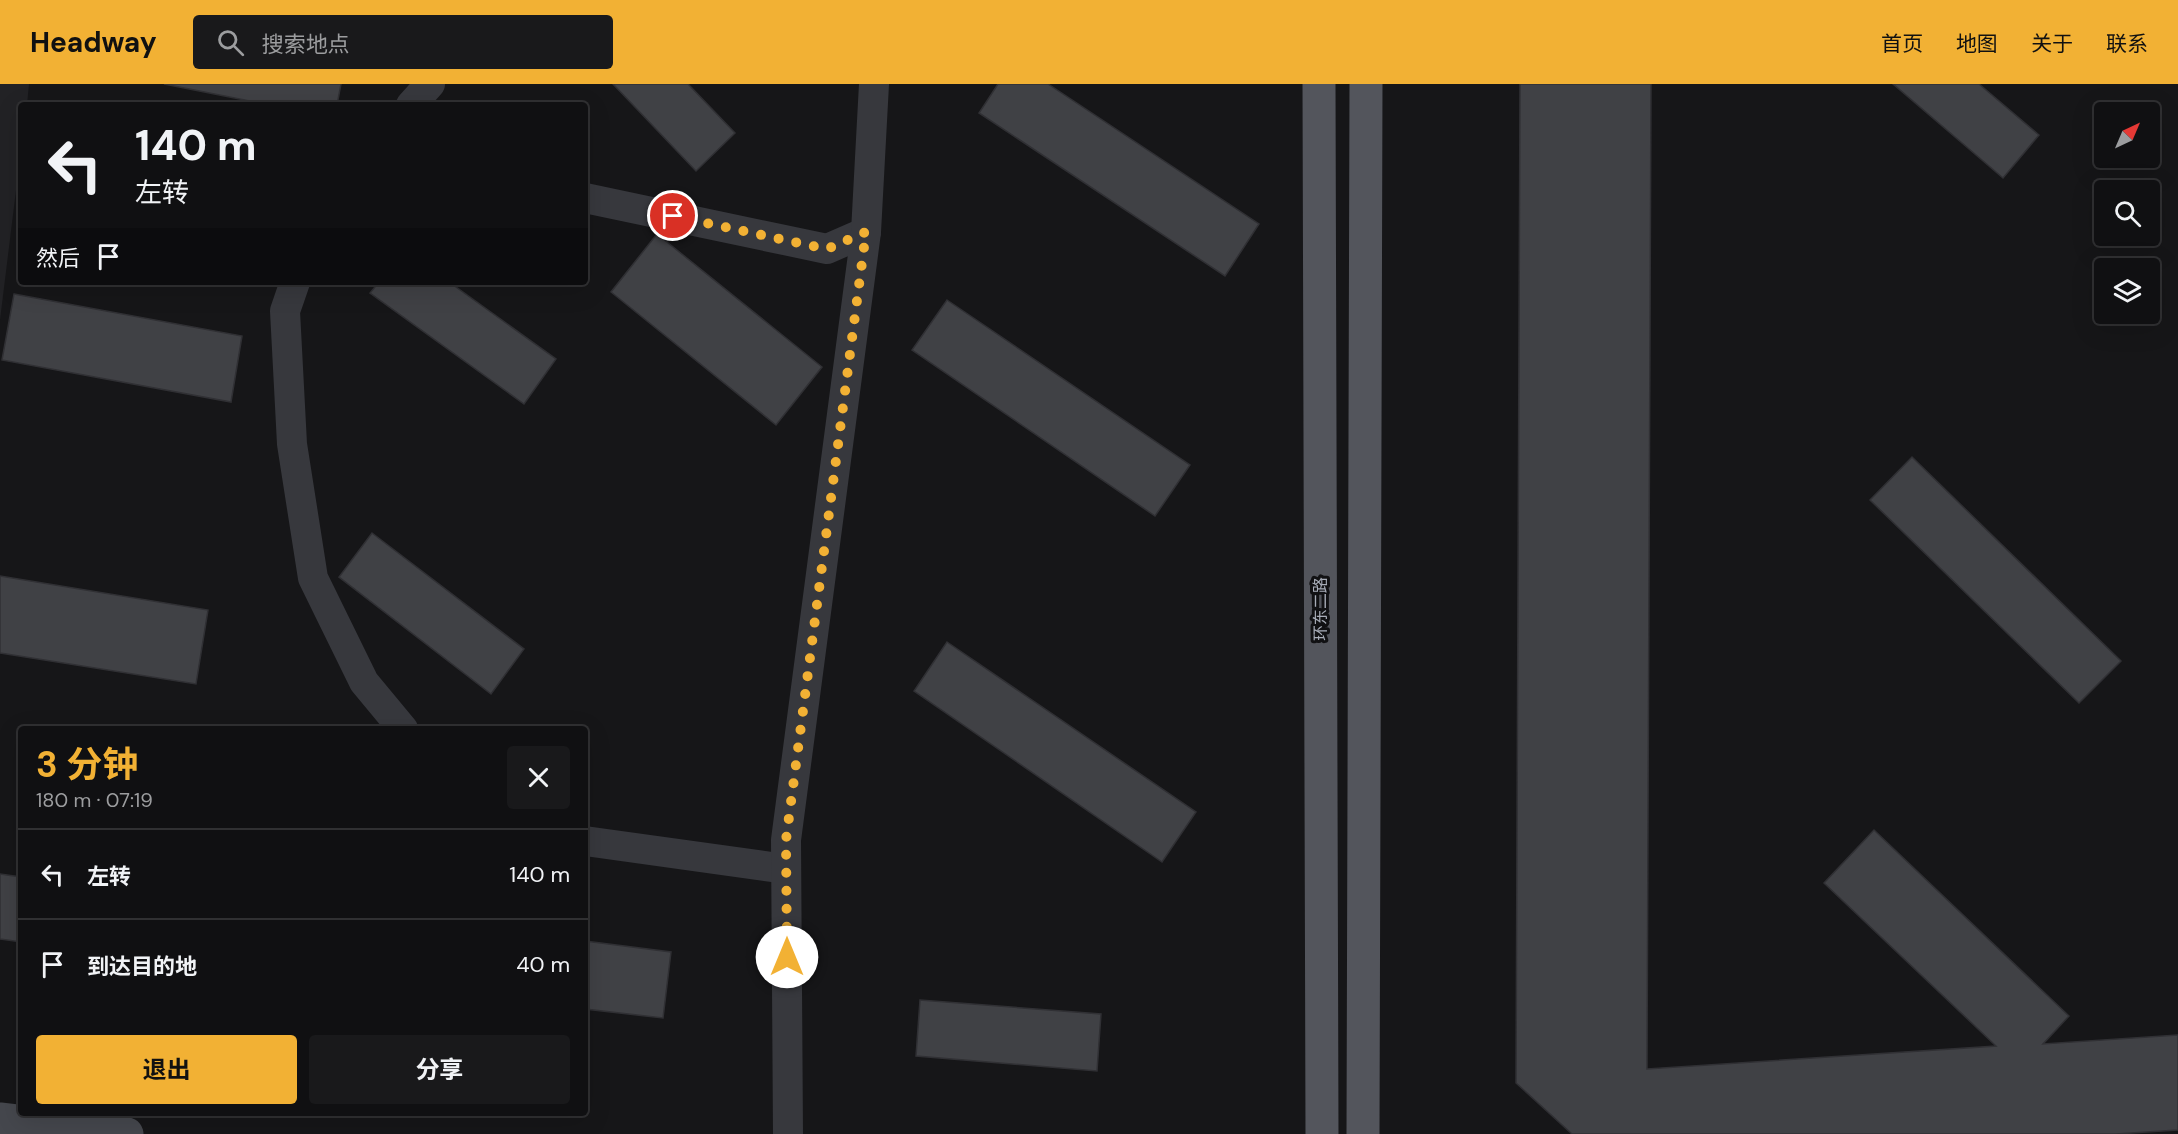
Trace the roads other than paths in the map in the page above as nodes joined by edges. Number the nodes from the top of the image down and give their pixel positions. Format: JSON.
{"nodes":[{"id":1,"x":874,"y":84,"type":"edge"},
{"id":2,"x":1319,"y":84,"type":"edge"},
{"id":3,"x":1366,"y":84,"type":"edge"},
{"id":4,"x":588,"y":199,"type":"edge"},
{"id":5,"x":866,"y":232,"type":"junction"},
{"id":6,"x":295,"y":285,"type":"edge"},
{"id":7,"x":401,"y":726,"type":"edge"},
{"id":8,"x":588,"y":841,"type":"edge"},
{"id":9,"x":786,"y":869,"type":"junction"},
{"id":10,"x":0,"y":1119,"type":"edge"},
{"id":11,"x":127,"y":1134,"type":"edge"},
{"id":12,"x":788,"y":1134,"type":"edge"},
{"id":13,"x":1322,"y":1134,"type":"edge"},
{"id":14,"x":1363,"y":1134,"type":"edge"}],
"edges":[{"from":1,"to":5,"type":"street"},
{"from":2,"to":13,"type":"main road","name":"环东二路"},
{"from":3,"to":14,"type":"main road"},
{"from":4,"to":5,"type":"street"},
{"from":5,"to":9,"type":"street"},
{"from":6,"to":7,"type":"street"},
{"from":8,"to":9,"type":"street"},
{"from":9,"to":12,"type":"street"},
{"from":10,"to":11,"type":"main road"}]}
